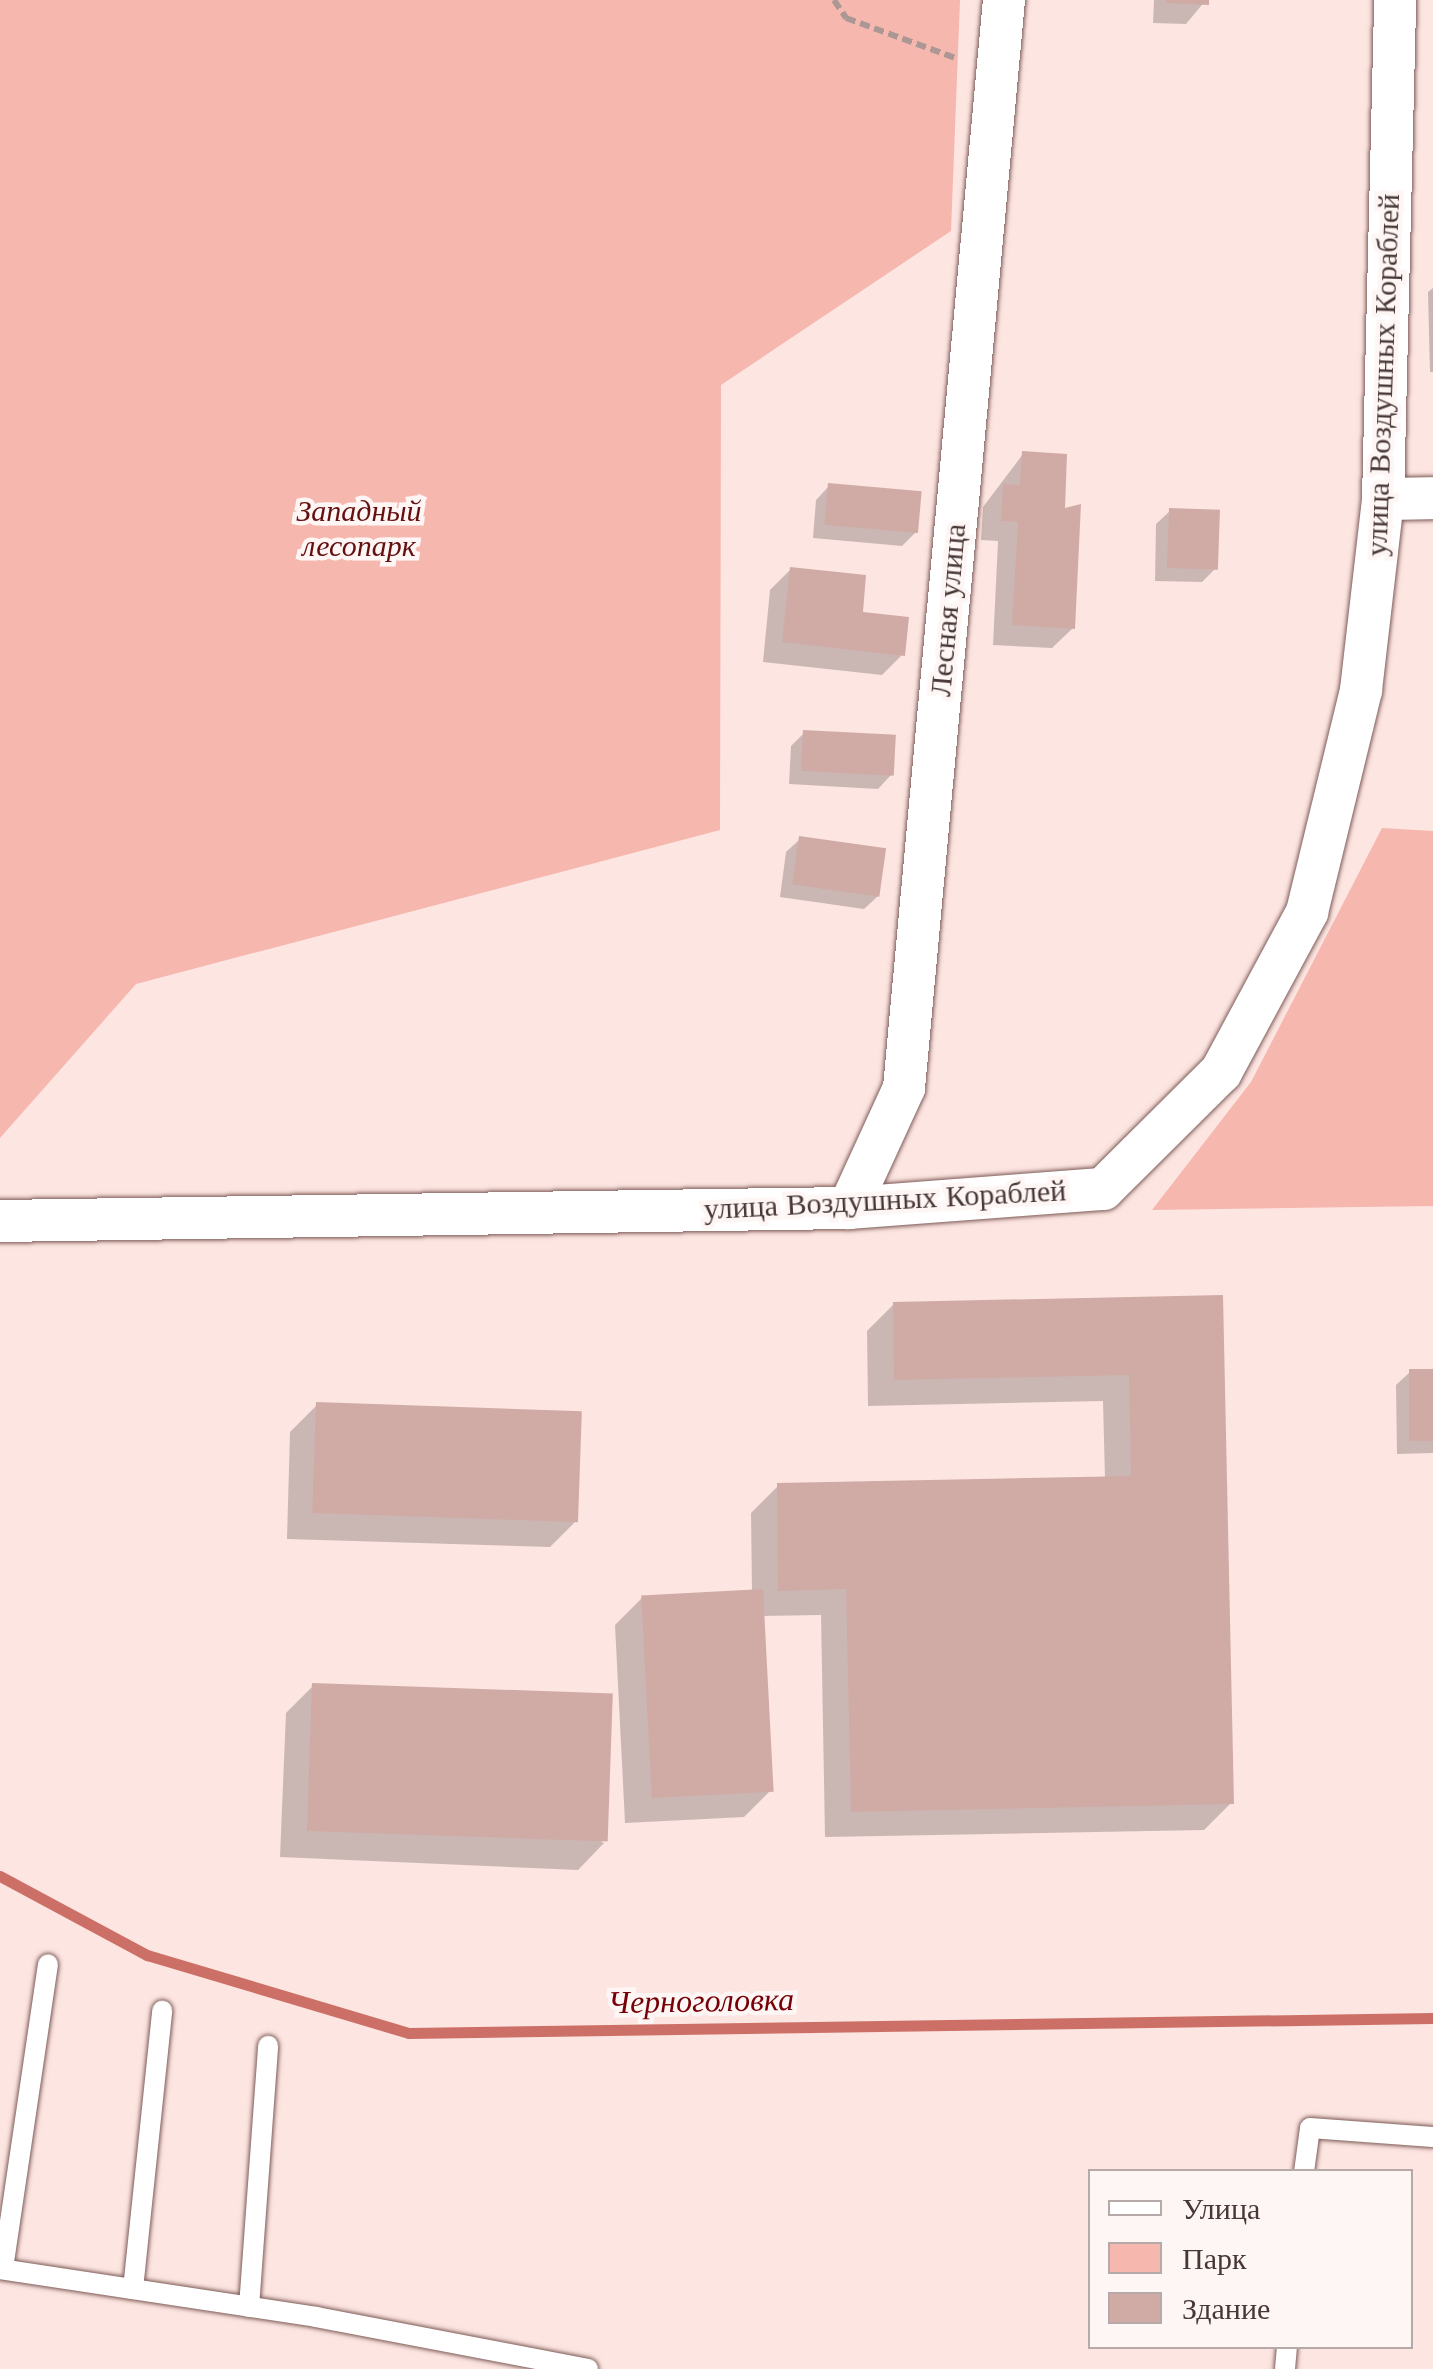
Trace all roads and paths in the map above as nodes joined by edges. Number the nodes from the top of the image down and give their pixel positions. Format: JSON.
{"nodes":[{"id":1,"x":834,"y":0,"type":"edge"},
{"id":2,"x":1004,"y":0,"type":"edge"},
{"id":3,"x":1395,"y":0,"type":"edge"},
{"id":4,"x":997,"y":72,"type":"junction"},
{"id":5,"x":1433,"y":498,"type":"edge"},
{"id":6,"x":1383,"y":499,"type":"junction"},
{"id":7,"x":850,"y":1208,"type":"junction"},
{"id":8,"x":0,"y":1221,"type":"edge"},
{"id":9,"x":48,"y":1964,"type":"dead end"},
{"id":10,"x":162,"y":2011,"type":"dead end"},
{"id":11,"x":268,"y":2046,"type":"dead end"},
{"id":12,"x":1433,"y":2137,"type":"edge"},
{"id":13,"x":1304,"y":2169,"type":"edge"},
{"id":14,"x":2,"y":2269,"type":"edge"},
{"id":15,"x":134,"y":2289,"type":"junction"},
{"id":16,"x":250,"y":2306,"type":"junction"},
{"id":17,"x":588,"y":2369,"type":"edge"}],
"edges":[{"from":1,"to":4,"type":"path"},
{"from":2,"to":4,"type":"street","name":"Лесная улица"},
{"from":3,"to":6,"type":"street","name":"улица Воздушных Кораблей"},
{"from":4,"to":7,"type":"street","name":"Лесная улица"},
{"from":5,"to":6,"type":"street"},
{"from":6,"to":7,"type":"street","name":"улица Воздушных Кораблей"},
{"from":7,"to":8,"type":"street","name":"улица Воздушных Кораблей"},
{"from":9,"to":14,"type":"lane"},
{"from":10,"to":15,"type":"lane"},
{"from":11,"to":16,"type":"lane"},
{"from":12,"to":13,"type":"lane"},
{"from":14,"to":15,"type":"lane"},
{"from":15,"to":16,"type":"lane"},
{"from":16,"to":17,"type":"lane"}]}
